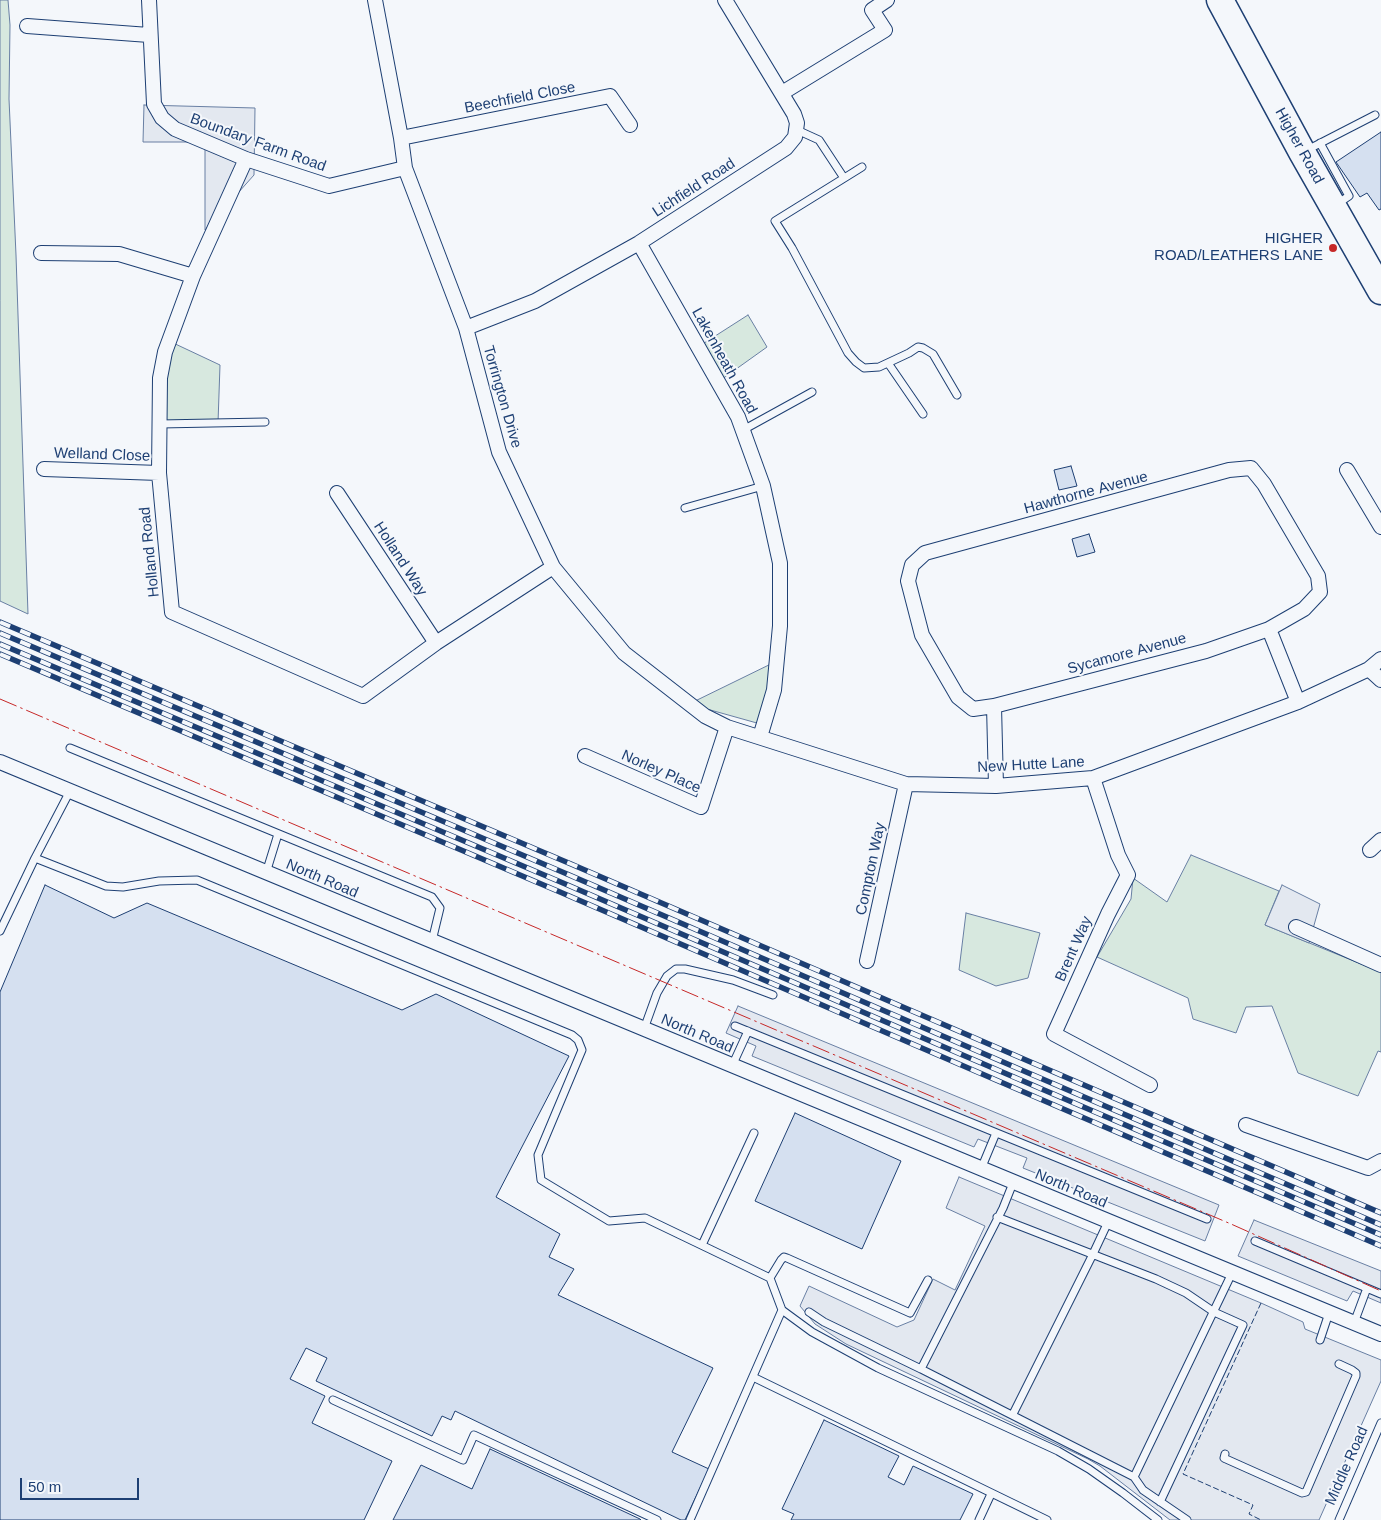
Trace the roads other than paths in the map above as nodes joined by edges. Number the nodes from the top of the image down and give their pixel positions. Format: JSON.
{"nodes":[{"id":1,"x":149,"y":0,"type":"edge"},
{"id":2,"x":375,"y":0,"type":"edge"},
{"id":3,"x":725,"y":0,"type":"edge"},
{"id":4,"x":887,"y":0,"type":"edge"},
{"id":5,"x":1220,"y":0,"type":"edge"},
{"id":6,"x":27,"y":26,"type":"dead end"},
{"id":7,"x":150,"y":35,"type":"junction"},
{"id":8,"x":782,"y":94,"type":"junction"},
{"id":9,"x":1375,"y":115,"type":"dead end"},
{"id":10,"x":630,"y":125,"type":"dead end"},
{"id":11,"x":797,"y":130,"type":"junction"},
{"id":12,"x":401,"y":138,"type":"junction"},
{"id":13,"x":1311,"y":148,"type":"junction"},
{"id":14,"x":246,"y":159,"type":"junction"},
{"id":15,"x":862,"y":167,"type":"dead end"},
{"id":16,"x":405,"y":168,"type":"junction"},
{"id":17,"x":844,"y":178,"type":"junction"},
{"id":18,"x":639,"y":243,"type":"junction"},
{"id":19,"x":41,"y":253,"type":"dead end"},
{"id":20,"x":193,"y":276,"type":"junction"},
{"id":21,"x":1381,"y":291,"type":"edge"},
{"id":22,"x":466,"y":328,"type":"junction"},
{"id":23,"x":888,"y":363,"type":"junction"},
{"id":24,"x":812,"y":392,"type":"dead end"},
{"id":25,"x":957,"y":394,"type":"dead end"},
{"id":26,"x":923,"y":414,"type":"dead end"},
{"id":27,"x":265,"y":422,"type":"dead end"},
{"id":28,"x":160,"y":424,"type":"junction"},
{"id":29,"x":743,"y":430,"type":"junction"},
{"id":30,"x":44,"y":469,"type":"dead end"},
{"id":31,"x":1347,"y":470,"type":"dead end"},
{"id":32,"x":159,"y":473,"type":"junction"},
{"id":33,"x":763,"y":486,"type":"junction"},
{"id":34,"x":337,"y":493,"type":"dead end"},
{"id":35,"x":685,"y":508,"type":"dead end"},
{"id":36,"x":1381,"y":526,"type":"edge"},
{"id":37,"x":553,"y":567,"type":"junction"},
{"id":38,"x":1270,"y":629,"type":"junction"},
{"id":39,"x":436,"y":643,"type":"junction"},
{"id":40,"x":1381,"y":659,"type":"edge"},
{"id":41,"x":1369,"y":669,"type":"junction"},
{"id":42,"x":1381,"y":680,"type":"edge"},
{"id":43,"x":1298,"y":702,"type":"junction"},
{"id":44,"x":994,"y":706,"type":"junction"},
{"id":45,"x":727,"y":727,"type":"junction"},
{"id":46,"x":760,"y":737,"type":"junction"},
{"id":47,"x":70,"y":748,"type":"dead end"},
{"id":48,"x":585,"y":756,"type":"dead end"},
{"id":49,"x":0,"y":762,"type":"edge"},
{"id":50,"x":1093,"y":778,"type":"junction"},
{"id":51,"x":906,"y":784,"type":"junction"},
{"id":52,"x":996,"y":786,"type":"junction"},
{"id":53,"x":70,"y":791,"type":"junction"},
{"id":54,"x":278,"y":834,"type":"junction"},
{"id":55,"x":1381,"y":840,"type":"edge"},
{"id":56,"x":1370,"y":850,"type":"dead end"},
{"id":57,"x":35,"y":858,"type":"junction"},
{"id":58,"x":266,"y":873,"type":"junction"},
{"id":59,"x":1296,"y":927,"type":"dead end"},
{"id":60,"x":0,"y":931,"type":"edge"},
{"id":61,"x":432,"y":942,"type":"junction"},
{"id":62,"x":867,"y":961,"type":"dead end"},
{"id":63,"x":1381,"y":965,"type":"edge"},
{"id":64,"x":773,"y":995,"type":"dead end"},
{"id":65,"x":735,"y":1026,"type":"dead end"},
{"id":66,"x":644,"y":1030,"type":"junction"},
{"id":67,"x":748,"y":1031,"type":"junction"},
{"id":68,"x":732,"y":1066,"type":"junction"},
{"id":69,"x":1150,"y":1085,"type":"dead end"},
{"id":70,"x":1246,"y":1125,"type":"dead end"},
{"id":71,"x":754,"y":1133,"type":"dead end"},
{"id":72,"x":996,"y":1133,"type":"junction"},
{"id":73,"x":1381,"y":1161,"type":"edge"},
{"id":74,"x":981,"y":1169,"type":"junction"},
{"id":75,"x":1014,"y":1183,"type":"junction"},
{"id":76,"x":997,"y":1217,"type":"junction"},
{"id":77,"x":1207,"y":1219,"type":"dead end"},
{"id":78,"x":1108,"y":1222,"type":"junction"},
{"id":79,"x":1255,"y":1241,"type":"dead end"},
{"id":80,"x":702,"y":1245,"type":"junction"},
{"id":81,"x":1094,"y":1254,"type":"junction"},
{"id":82,"x":1232,"y":1273,"type":"junction"},
{"id":83,"x":770,"y":1278,"type":"junction"},
{"id":84,"x":928,"y":1280,"type":"dead end"},
{"id":85,"x":1367,"y":1288,"type":"junction"},
{"id":86,"x":1381,"y":1294,"type":"edge"},
{"id":87,"x":782,"y":1310,"type":"junction"},
{"id":88,"x":809,"y":1312,"type":"dead end"},
{"id":89,"x":1214,"y":1312,"type":"junction"},
{"id":90,"x":1329,"y":1312,"type":"junction"},
{"id":91,"x":1354,"y":1323,"type":"junction"},
{"id":92,"x":1381,"y":1334,"type":"edge"},
{"id":93,"x":1320,"y":1340,"type":"dead end"},
{"id":94,"x":1339,"y":1364,"type":"dead end"},
{"id":95,"x":921,"y":1369,"type":"junction"},
{"id":96,"x":753,"y":1377,"type":"junction"},
{"id":97,"x":333,"y":1400,"type":"dead end"},
{"id":98,"x":1013,"y":1414,"type":"junction"},
{"id":99,"x":1381,"y":1423,"type":"edge"},
{"id":100,"x":1225,"y":1454,"type":"dead end"},
{"id":101,"x":1134,"y":1477,"type":"junction"},
{"id":102,"x":991,"y":1494,"type":"junction"},
{"id":103,"x":1160,"y":1502,"type":"junction"},
{"id":104,"x":657,"y":1520,"type":"edge"},
{"id":105,"x":690,"y":1520,"type":"edge"},
{"id":106,"x":978,"y":1520,"type":"edge"},
{"id":107,"x":1047,"y":1520,"type":"edge"},
{"id":108,"x":1158,"y":1520,"type":"edge"},
{"id":109,"x":1187,"y":1520,"type":"edge"},
{"id":110,"x":1339,"y":1520,"type":"edge"}],
"edges":[{"from":1,"to":7,"type":"street","name":"Boundary Farm Road"},
{"from":2,"to":12,"type":"street","name":"Torrington Drive"},
{"from":3,"to":8,"type":"street"},
{"from":4,"to":8,"type":"street"},
{"from":5,"to":13,"type":"highway","name":"Higher Road"},
{"from":6,"to":7,"type":"street"},
{"from":7,"to":14,"type":"street","name":"Boundary Farm Road"},
{"from":8,"to":11,"type":"street"},
{"from":9,"to":13,"type":"lane"},
{"from":10,"to":12,"type":"street","name":"Beechfield Close"},
{"from":11,"to":17,"type":"lane"},
{"from":11,"to":18,"type":"street","name":"Lichfield Road"},
{"from":12,"to":16,"type":"street","name":"Torrington Drive"},
{"from":13,"to":21,"type":"highway","name":"Higher Road"},
{"from":14,"to":16,"type":"street","name":"Boundary Farm Road"},
{"from":14,"to":20,"type":"street","name":"Holland Road"},
{"from":15,"to":17,"type":"lane"},
{"from":16,"to":22,"type":"street","name":"Torrington Drive"},
{"from":17,"to":23,"type":"lane"},
{"from":18,"to":22,"type":"street","name":"Lichfield Road"},
{"from":18,"to":29,"type":"street","name":"Lakenheath Road"},
{"from":19,"to":20,"type":"street"},
{"from":20,"to":28,"type":"street","name":"Holland Road"},
{"from":22,"to":37,"type":"street","name":"Torrington Drive"},
{"from":23,"to":25,"type":"lane"},
{"from":23,"to":26,"type":"lane"},
{"from":24,"to":29,"type":"lane"},
{"from":27,"to":28,"type":"lane"},
{"from":28,"to":32,"type":"street","name":"Holland Road"},
{"from":29,"to":33,"type":"street","name":"Lakenheath Road"},
{"from":30,"to":32,"type":"street","name":"Welland Close"},
{"from":31,"to":36,"type":"street"},
{"from":32,"to":39,"type":"street","name":"Holland Road"},
{"from":33,"to":35,"type":"lane"},
{"from":33,"to":46,"type":"street","name":"Lakenheath Road"},
{"from":34,"to":39,"type":"street","name":"Holland Way"},
{"from":37,"to":39,"type":"street","name":"Holland Road"},
{"from":37,"to":45,"type":"street","name":"Torrington Drive"},
{"from":38,"to":43,"type":"street"},
{"from":38,"to":44,"type":"street","name":"Sycamore Avenue"},
{"from":38,"to":44,"type":"street","name":"Hawthorne Avenue"},
{"from":40,"to":41,"type":"street","name":"New Hutte Lane"},
{"from":41,"to":42,"type":"street"},
{"from":41,"to":43,"type":"street","name":"New Hutte Lane"},
{"from":43,"to":50,"type":"street","name":"New Hutte Lane"},
{"from":44,"to":52,"type":"street"},
{"from":45,"to":46,"type":"street","name":"New Hutte Lane"},
{"from":45,"to":48,"type":"street","name":"Norley Place"},
{"from":46,"to":51,"type":"street","name":"New Hutte Lane"},
{"from":47,"to":54,"type":"lane"},
{"from":49,"to":53,"type":"street","name":"North Road"},
{"from":50,"to":52,"type":"street","name":"New Hutte Lane"},
{"from":50,"to":69,"type":"street","name":"Brent Way"},
{"from":51,"to":52,"type":"street","name":"New Hutte Lane"},
{"from":51,"to":62,"type":"street","name":"Compton Way"},
{"from":53,"to":57,"type":"lane"},
{"from":53,"to":58,"type":"street","name":"North Road"},
{"from":54,"to":58,"type":"lane"},
{"from":54,"to":61,"type":"lane"},
{"from":55,"to":56,"type":"street"},
{"from":57,"to":60,"type":"lane"},
{"from":57,"to":80,"type":"lane"},
{"from":58,"to":61,"type":"street","name":"North Road"},
{"from":59,"to":63,"type":"street"},
{"from":61,"to":66,"type":"street","name":"North Road"},
{"from":64,"to":66,"type":"lane"},
{"from":65,"to":67,"type":"lane"},
{"from":66,"to":68,"type":"street","name":"North Road"},
{"from":67,"to":68,"type":"lane"},
{"from":67,"to":72,"type":"lane"},
{"from":68,"to":74,"type":"street","name":"North Road"},
{"from":70,"to":73,"type":"street"},
{"from":71,"to":80,"type":"lane"},
{"from":72,"to":74,"type":"lane"},
{"from":72,"to":77,"type":"lane"},
{"from":74,"to":75,"type":"street","name":"North Road"},
{"from":75,"to":76,"type":"lane"},
{"from":75,"to":78,"type":"street","name":"North Road"},
{"from":76,"to":81,"type":"lane"},
{"from":76,"to":95,"type":"lane"},
{"from":78,"to":81,"type":"lane"},
{"from":78,"to":82,"type":"street","name":"North Road"},
{"from":79,"to":85,"type":"lane"},
{"from":80,"to":83,"type":"lane"},
{"from":81,"to":89,"type":"lane"},
{"from":81,"to":98,"type":"lane"},
{"from":82,"to":89,"type":"lane"},
{"from":82,"to":90,"type":"street","name":"North Road"},
{"from":83,"to":84,"type":"lane"},
{"from":83,"to":87,"type":"lane"},
{"from":85,"to":86,"type":"lane"},
{"from":85,"to":91,"type":"lane"},
{"from":87,"to":96,"type":"lane"},
{"from":87,"to":108,"type":"lane"},
{"from":88,"to":95,"type":"lane"},
{"from":89,"to":101,"type":"lane"},
{"from":89,"to":103,"type":"lane"},
{"from":90,"to":91,"type":"street","name":"North Road"},
{"from":90,"to":93,"type":"lane"},
{"from":91,"to":92,"type":"street","name":"North Road"},
{"from":94,"to":100,"type":"lane"},
{"from":95,"to":98,"type":"lane"},
{"from":96,"to":102,"type":"lane"},
{"from":96,"to":105,"type":"lane"},
{"from":97,"to":104,"type":"lane"},
{"from":98,"to":101,"type":"lane"},
{"from":99,"to":110,"type":"lane","name":"Middle Road"},
{"from":101,"to":103,"type":"lane"},
{"from":102,"to":106,"type":"lane"},
{"from":102,"to":107,"type":"lane"},
{"from":103,"to":109,"type":"lane"}]}
